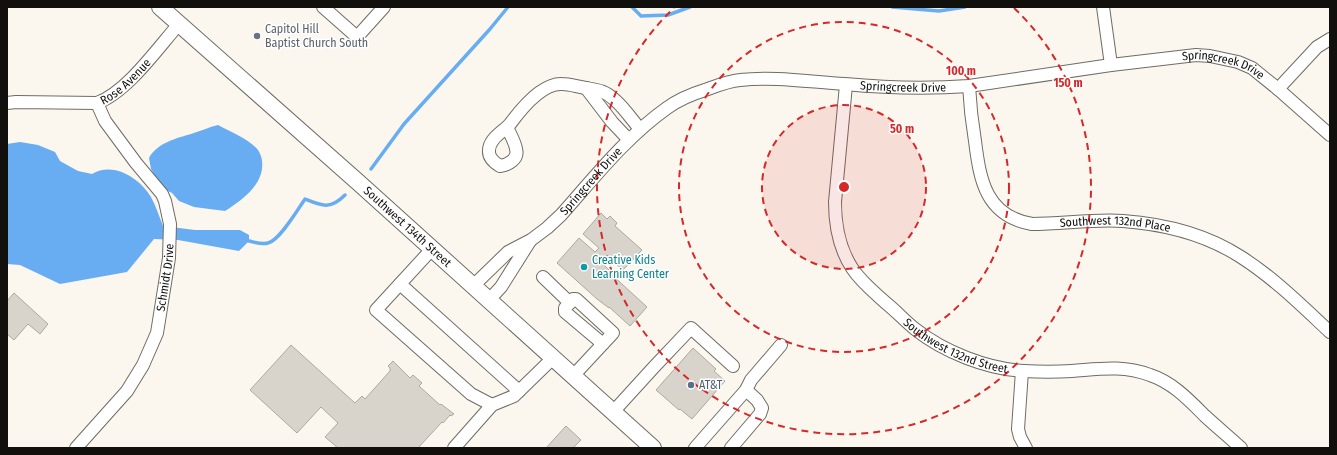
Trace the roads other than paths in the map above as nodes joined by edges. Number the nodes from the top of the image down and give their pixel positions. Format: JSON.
{"nodes":[{"id":1,"x":160,"y":7,"type":"edge"},
{"id":2,"x":323,"y":7,"type":"edge"},
{"id":3,"x":384,"y":7,"type":"edge"},
{"id":4,"x":1103,"y":7,"type":"edge"},
{"id":5,"x":179,"y":24,"type":"junction"},
{"id":6,"x":1330,"y":39,"type":"edge"},
{"id":7,"x":1111,"y":65,"type":"junction"},
{"id":8,"x":846,"y":84,"type":"junction"},
{"id":9,"x":969,"y":86,"type":"junction"},
{"id":10,"x":586,"y":88,"type":"junction"},
{"id":11,"x":1278,"y":89,"type":"junction"},
{"id":12,"x":7,"y":103,"type":"edge"},
{"id":13,"x":97,"y":103,"type":"junction"},
{"id":14,"x":507,"y":127,"type":"dead end"},
{"id":15,"x":640,"y":129,"type":"junction"},
{"id":16,"x":1330,"y":135,"type":"edge"},
{"id":17,"x":629,"y":140,"type":"junction"},
{"id":18,"x":531,"y":240,"type":"junction"},
{"id":19,"x":432,"y":249,"type":"junction"},
{"id":20,"x":543,"y":277,"type":"dead end"},
{"id":21,"x":400,"y":284,"type":"junction"},
{"id":22,"x":473,"y":286,"type":"junction"},
{"id":23,"x":489,"y":300,"type":"junction"},
{"id":24,"x":1330,"y":332,"type":"edge"},
{"id":25,"x":781,"y":345,"type":"dead end"},
{"id":26,"x":553,"y":358,"type":"junction"},
{"id":27,"x":733,"y":366,"type":"dead end"},
{"id":28,"x":1022,"y":371,"type":"junction"},
{"id":29,"x":573,"y":376,"type":"junction"},
{"id":30,"x":746,"y":390,"type":"junction"},
{"id":31,"x":519,"y":391,"type":"junction"},
{"id":32,"x":492,"y":405,"type":"junction"},
{"id":33,"x":613,"y":412,"type":"junction"},
{"id":34,"x":700,"y":447,"type":"edge"},
{"id":35,"x":76,"y":448,"type":"edge"},
{"id":36,"x":454,"y":448,"type":"edge"},
{"id":37,"x":653,"y":448,"type":"edge"},
{"id":38,"x":731,"y":448,"type":"edge"},
{"id":39,"x":1026,"y":448,"type":"edge"},
{"id":40,"x":1241,"y":448,"type":"edge"}],
"edges":[{"from":1,"to":5,"type":"main road","name":"Southwest 134th Street"},
{"from":2,"to":3,"type":"street"},
{"from":4,"to":7,"type":"street"},
{"from":5,"to":13,"type":"street","name":"Rose Avenue"},
{"from":5,"to":19,"type":"main road","name":"Southwest 134th Street"},
{"from":6,"to":11,"type":"street"},
{"from":7,"to":9,"type":"street","name":"Springcreek Drive"},
{"from":7,"to":11,"type":"street","name":"Springcreek Drive"},
{"from":8,"to":9,"type":"street","name":"Springcreek Drive"},
{"from":8,"to":15,"type":"street","name":"Springcreek Drive"},
{"from":8,"to":28,"type":"street","name":"Southwest 132nd Street"},
{"from":9,"to":24,"type":"street","name":"Southwest 132nd Place"},
{"from":10,"to":14,"type":"street"},
{"from":10,"to":15,"type":"street"},
{"from":10,"to":17,"type":"street"},
{"from":11,"to":16,"type":"street","name":"Springcreek Drive"},
{"from":12,"to":13,"type":"street","name":"Rose Avenue"},
{"from":13,"to":35,"type":"street","name":"Schmidt Drive"},
{"from":15,"to":17,"type":"street","name":"Springcreek Drive"},
{"from":17,"to":18,"type":"street","name":"Springcreek Drive"},
{"from":18,"to":22,"type":"street","name":"Springcreek Drive"},
{"from":18,"to":23,"type":"street","name":"Springcreek Drive"},
{"from":19,"to":21,"type":"street"},
{"from":19,"to":22,"type":"main road","name":"Southwest 134th Street"},
{"from":20,"to":29,"type":"street"},
{"from":21,"to":31,"type":"street"},
{"from":21,"to":32,"type":"street"},
{"from":22,"to":23,"type":"main road","name":"Southwest 134th Street"},
{"from":23,"to":26,"type":"main road","name":"Southwest 134th Street"},
{"from":25,"to":30,"type":"street"},
{"from":26,"to":29,"type":"main road","name":"Southwest 134th Street"},
{"from":26,"to":31,"type":"street"},
{"from":27,"to":33,"type":"street"},
{"from":28,"to":39,"type":"street"},
{"from":28,"to":40,"type":"street","name":"Southwest 132nd Street"},
{"from":29,"to":33,"type":"main road","name":"Southwest 134th Street"},
{"from":30,"to":34,"type":"street"},
{"from":30,"to":38,"type":"street"},
{"from":31,"to":32,"type":"street"},
{"from":32,"to":36,"type":"street"},
{"from":33,"to":37,"type":"main road","name":"Southwest 134th Street"}]}
